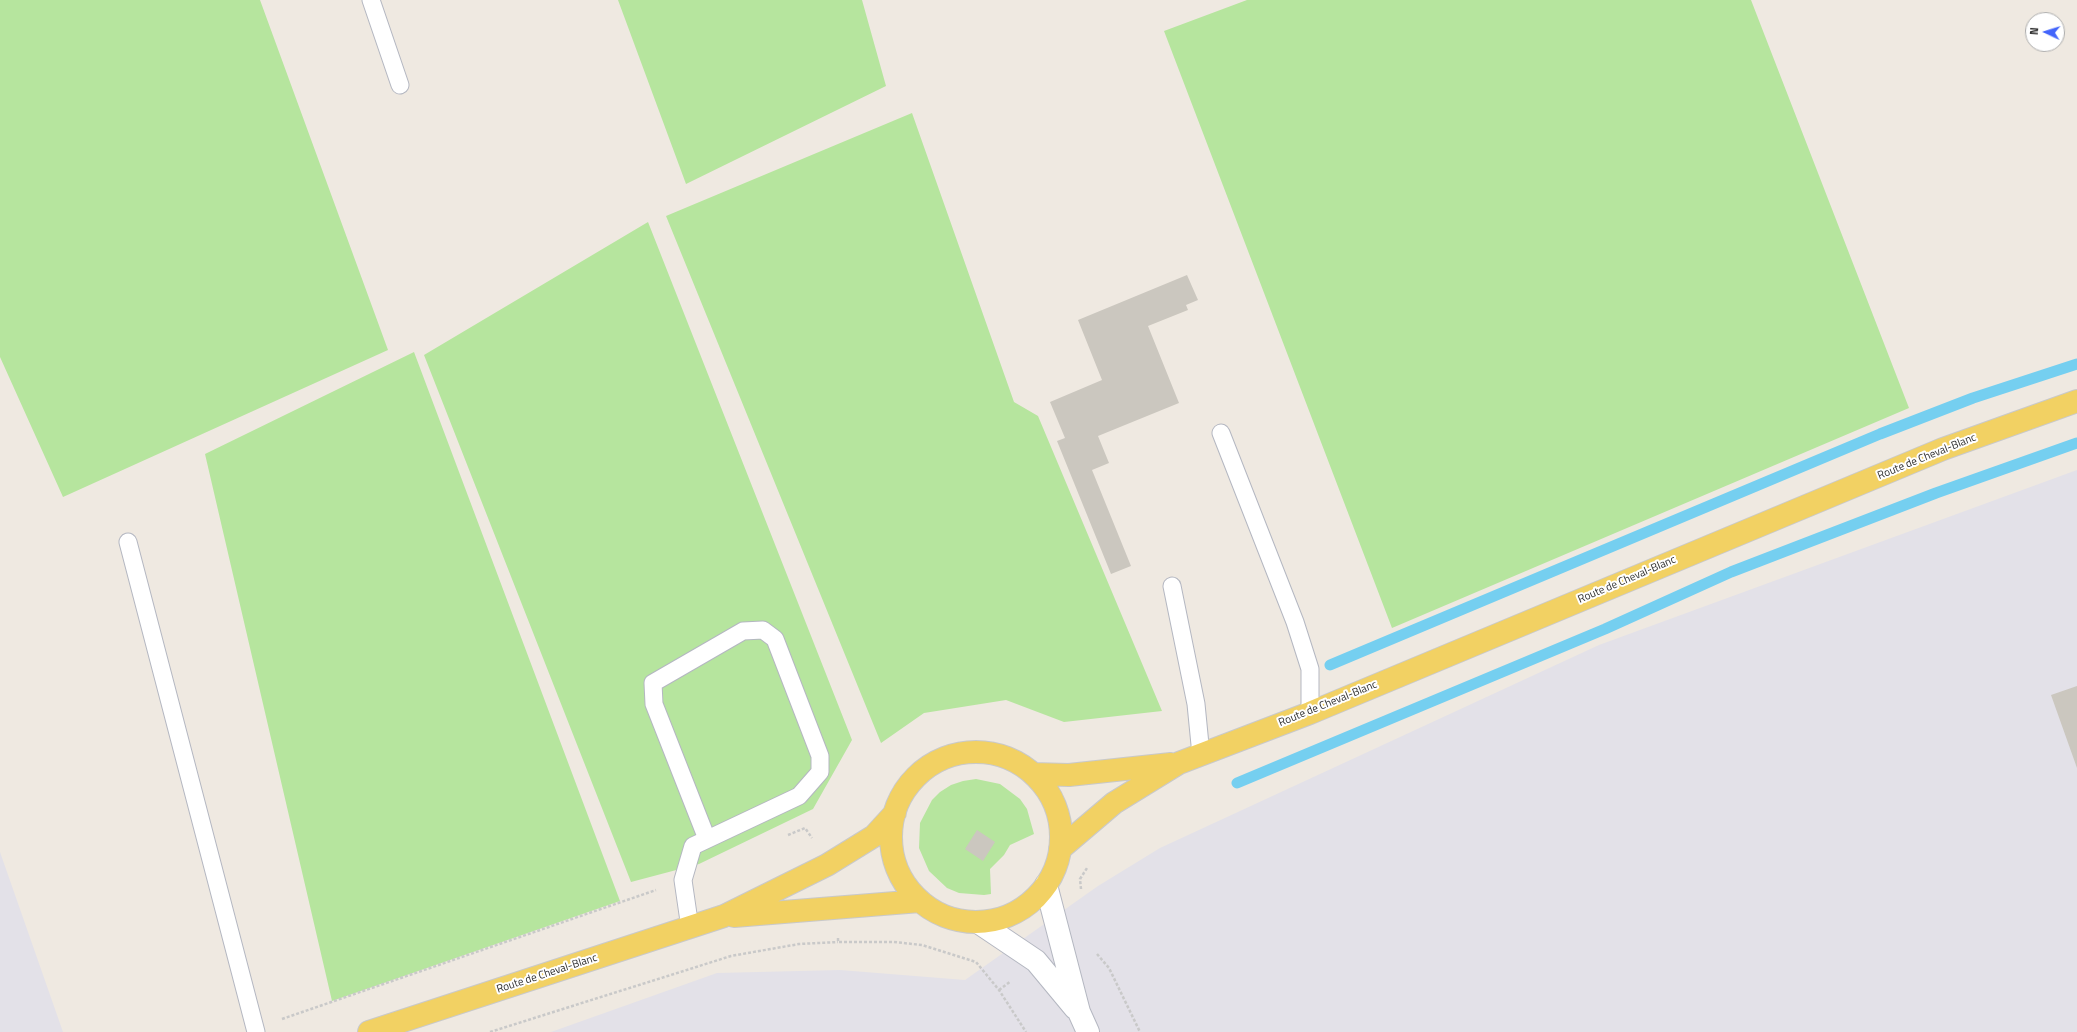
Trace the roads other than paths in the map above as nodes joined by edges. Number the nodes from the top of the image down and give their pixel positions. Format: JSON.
{"nodes":[{"id":1,"x":371,"y":0,"type":"edge"},
{"id":2,"x":400,"y":85,"type":"dead end"},
{"id":3,"x":2077,"y":401,"type":"edge"},
{"id":4,"x":1221,"y":433,"type":"dead end"},
{"id":5,"x":128,"y":542,"type":"dead end"},
{"id":6,"x":1172,"y":586,"type":"dead end"},
{"id":7,"x":1310,"y":713,"type":"junction"},
{"id":8,"x":1201,"y":755,"type":"junction"},
{"id":9,"x":1178,"y":763,"type":"junction"},
{"id":10,"x":1034,"y":774,"type":"junction"},
{"id":11,"x":895,"y":813,"type":"junction"},
{"id":12,"x":706,"y":839,"type":"junction"},
{"id":13,"x":1060,"y":849,"type":"junction"},
{"id":14,"x":1046,"y":885,"type":"junction"},
{"id":15,"x":920,"y":901,"type":"junction"},
{"id":16,"x":724,"y":916,"type":"junction"},
{"id":17,"x":978,"y":922,"type":"junction"},
{"id":18,"x":690,"y":928,"type":"junction"},
{"id":19,"x":1078,"y":1012,"type":"junction"},
{"id":20,"x":256,"y":1030,"type":"edge"},
{"id":21,"x":369,"y":1032,"type":"edge"},
{"id":22,"x":1088,"y":1032,"type":"edge"}],
"edges":[{"from":1,"to":2,"type":"lane"},
{"from":3,"to":7,"type":"main road","name":"Route de Cheval-Blanc"},
{"from":4,"to":7,"type":"lane"},
{"from":5,"to":20,"type":"lane"},
{"from":6,"to":8,"type":"lane"},
{"from":7,"to":8,"type":"main road","name":"Route de Cheval-Blanc"},
{"from":8,"to":9,"type":"main road","name":"Route de Cheval-Blanc"},
{"from":9,"to":10,"type":"main road","name":"Route de Cheval-Blanc"},
{"from":9,"to":13,"type":"main road","name":"Route de Cheval-Blanc"},
{"from":10,"to":11,"type":"main road"},
{"from":10,"to":13,"type":"main road"},
{"from":11,"to":15,"type":"main road"},
{"from":11,"to":16,"type":"main road","name":"Route de Cheval-Blanc"},
{"from":12,"to":12,"type":"lane"},
{"from":12,"to":18,"type":"lane"},
{"from":13,"to":14,"type":"main road"},
{"from":14,"to":17,"type":"main road"},
{"from":14,"to":19,"type":"street"},
{"from":15,"to":16,"type":"main road","name":"Route de Cheval-Blanc"},
{"from":15,"to":17,"type":"main road"},
{"from":16,"to":18,"type":"main road","name":"Route de Cheval-Blanc"},
{"from":17,"to":19,"type":"street"},
{"from":18,"to":21,"type":"main road","name":"Route de Cheval-Blanc"},
{"from":19,"to":22,"type":"street"}]}
